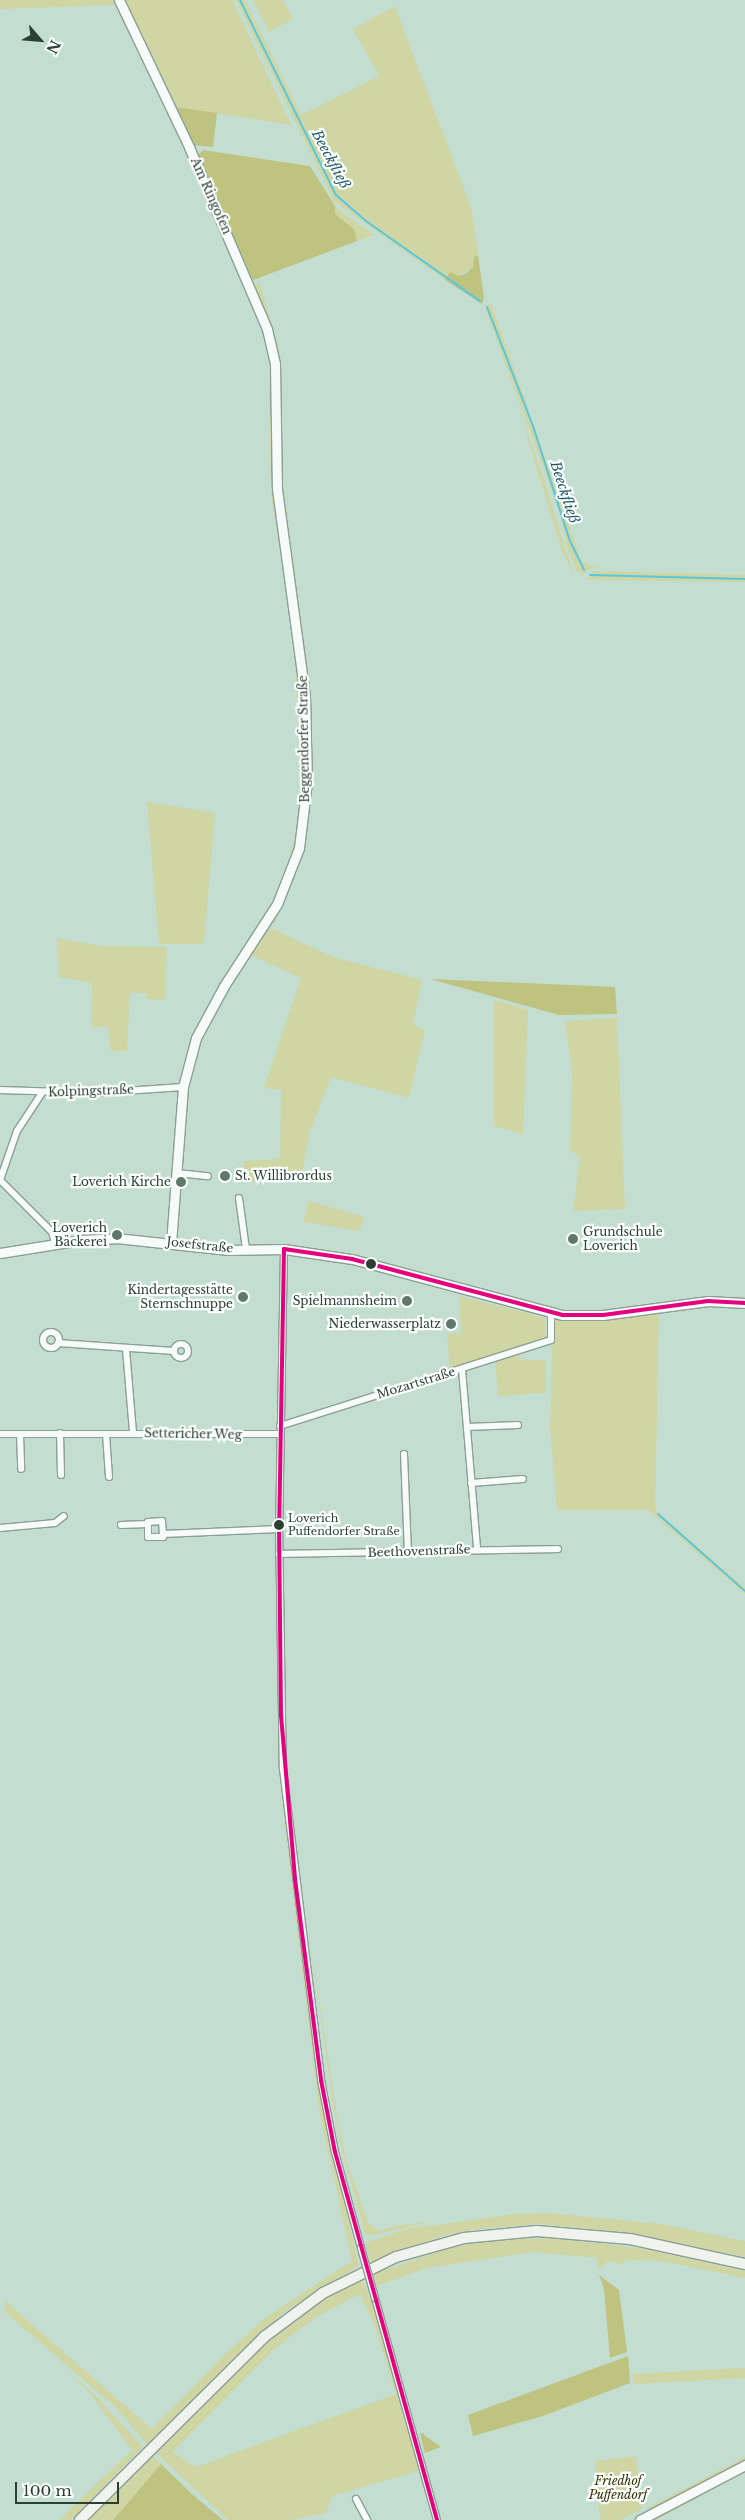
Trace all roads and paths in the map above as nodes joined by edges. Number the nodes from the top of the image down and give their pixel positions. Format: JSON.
{"nodes":[{"id":1,"x":120,"y":0,"type":"edge"},
{"id":2,"x":276,"y":399,"type":"joint"},
{"id":3,"x":182,"y":1087,"type":"junction"},
{"id":4,"x":0,"y":1090,"type":"edge"},
{"id":5,"x":42,"y":1093,"type":"junction"},
{"id":6,"x":177,"y":1172,"type":"junction"},
{"id":7,"x":208,"y":1176,"type":"dead end"},
{"id":8,"x":0,"y":1180,"type":"edge"},
{"id":9,"x":239,"y":1198,"type":"dead end"},
{"id":10,"x":171,"y":1242,"type":"junction"},
{"id":11,"x":55,"y":1243,"type":"junction"},
{"id":12,"x":246,"y":1249,"type":"junction"},
{"id":13,"x":284,"y":1249,"type":"junction"},
{"id":14,"x":0,"y":1252,"type":"edge"},
{"id":15,"x":745,"y":1304,"type":"edge"},
{"id":16,"x":552,"y":1313,"type":"junction"},
{"id":17,"x":58,"y":1343,"type":"dead end"},
{"id":18,"x":126,"y":1349,"type":"junction"},
{"id":19,"x":174,"y":1350,"type":"dead end"},
{"id":20,"x":462,"y":1369,"type":"junction"},
{"id":21,"x":518,"y":1425,"type":"dead end"},
{"id":22,"x":280,"y":1426,"type":"junction"},
{"id":23,"x":468,"y":1426,"type":"junction"},
{"id":24,"x":133,"y":1433,"type":"junction"},
{"id":25,"x":0,"y":1434,"type":"edge"},
{"id":26,"x":20,"y":1434,"type":"junction"},
{"id":27,"x":60,"y":1434,"type":"junction"},
{"id":28,"x":106,"y":1434,"type":"junction"},
{"id":29,"x":280,"y":1434,"type":"junction"},
{"id":30,"x":404,"y":1454,"type":"dead end"},
{"id":31,"x":21,"y":1469,"type":"dead end"},
{"id":32,"x":61,"y":1475,"type":"dead end"},
{"id":33,"x":109,"y":1477,"type":"dead end"},
{"id":34,"x":523,"y":1479,"type":"dead end"},
{"id":35,"x":471,"y":1483,"type":"junction"},
{"id":36,"x":64,"y":1516,"type":"dead end"},
{"id":37,"x":147,"y":1524,"type":"junction"},
{"id":38,"x":122,"y":1525,"type":"dead end"},
{"id":39,"x":0,"y":1528,"type":"edge"},
{"id":40,"x":279,"y":1529,"type":"junction"},
{"id":41,"x":163,"y":1534,"type":"junction"},
{"id":42,"x":477,"y":1549,"type":"junction"},
{"id":43,"x":558,"y":1549,"type":"dead end"},
{"id":44,"x":408,"y":1552,"type":"junction"},
{"id":45,"x":279,"y":1554,"type":"junction"},
{"id":46,"x":745,"y":2264,"type":"edge"},
{"id":47,"x":745,"y":2465,"type":"edge"},
{"id":48,"x":356,"y":2499,"type":"dead end"},
{"id":49,"x":80,"y":2520,"type":"edge"},
{"id":50,"x":368,"y":2520,"type":"edge"},
{"id":51,"x":437,"y":2520,"type":"edge"},
{"id":52,"x":640,"y":2520,"type":"edge"}],
"edges":[{"from":1,"to":2,"type":"street","name":"Am Ringofen"},
{"from":2,"to":3,"type":"street","name":"Beggendorfer Straße"},
{"from":3,"to":5,"type":"street","name":"Kolpingstraße"},
{"from":3,"to":6,"type":"street","name":"Beggendorfer Straße"},
{"from":4,"to":5,"type":"street","name":"Kolpingstraße"},
{"from":5,"to":8,"type":"street"},
{"from":6,"to":7,"type":"street"},
{"from":6,"to":10,"type":"street","name":"Beggendorfer Straße"},
{"from":8,"to":11,"type":"street"},
{"from":9,"to":12,"type":"street"},
{"from":10,"to":11,"type":"street","name":"Josefstraße"},
{"from":10,"to":12,"type":"street","name":"Josefstraße"},
{"from":11,"to":14,"type":"street","name":"Josefstraße"},
{"from":12,"to":13,"type":"street","name":"Josefstraße"},
{"from":13,"to":16,"type":"street","name":"Josefstraße"},
{"from":13,"to":22,"type":"street"},
{"from":15,"to":16,"type":"street","name":"Josefstraße"},
{"from":16,"to":20,"type":"street","name":"Mozartstraße"},
{"from":17,"to":18,"type":"street"},
{"from":18,"to":19,"type":"street"},
{"from":18,"to":24,"type":"street"},
{"from":20,"to":22,"type":"street","name":"Mozartstraße"},
{"from":20,"to":23,"type":"street"},
{"from":21,"to":23,"type":"street"},
{"from":22,"to":29,"type":"street"},
{"from":23,"to":35,"type":"street"},
{"from":24,"to":28,"type":"street","name":"Settericher Weg"},
{"from":24,"to":29,"type":"street","name":"Settericher Weg"},
{"from":25,"to":26,"type":"street","name":"Settericher Weg"},
{"from":26,"to":27,"type":"street","name":"Settericher Weg"},
{"from":26,"to":31,"type":"street"},
{"from":27,"to":28,"type":"street","name":"Settericher Weg"},
{"from":27,"to":32,"type":"street"},
{"from":28,"to":33,"type":"street"},
{"from":29,"to":40,"type":"street"},
{"from":30,"to":44,"type":"street"},
{"from":34,"to":35,"type":"street"},
{"from":35,"to":42,"type":"street"},
{"from":36,"to":39,"type":"street"},
{"from":37,"to":38,"type":"street"},
{"from":37,"to":41,"type":"street"},
{"from":37,"to":41,"type":"street"},
{"from":40,"to":41,"type":"street"},
{"from":40,"to":45,"type":"street"},
{"from":42,"to":43,"type":"street","name":"Beethovenstraße"},
{"from":42,"to":44,"type":"street","name":"Beethovenstraße"},
{"from":44,"to":45,"type":"street","name":"Beethovenstraße"},
{"from":45,"to":51,"type":"street","bridge":true},
{"from":46,"to":49,"type":"main road"},
{"from":47,"to":52,"type":"street"},
{"from":48,"to":50,"type":"street"}]}
